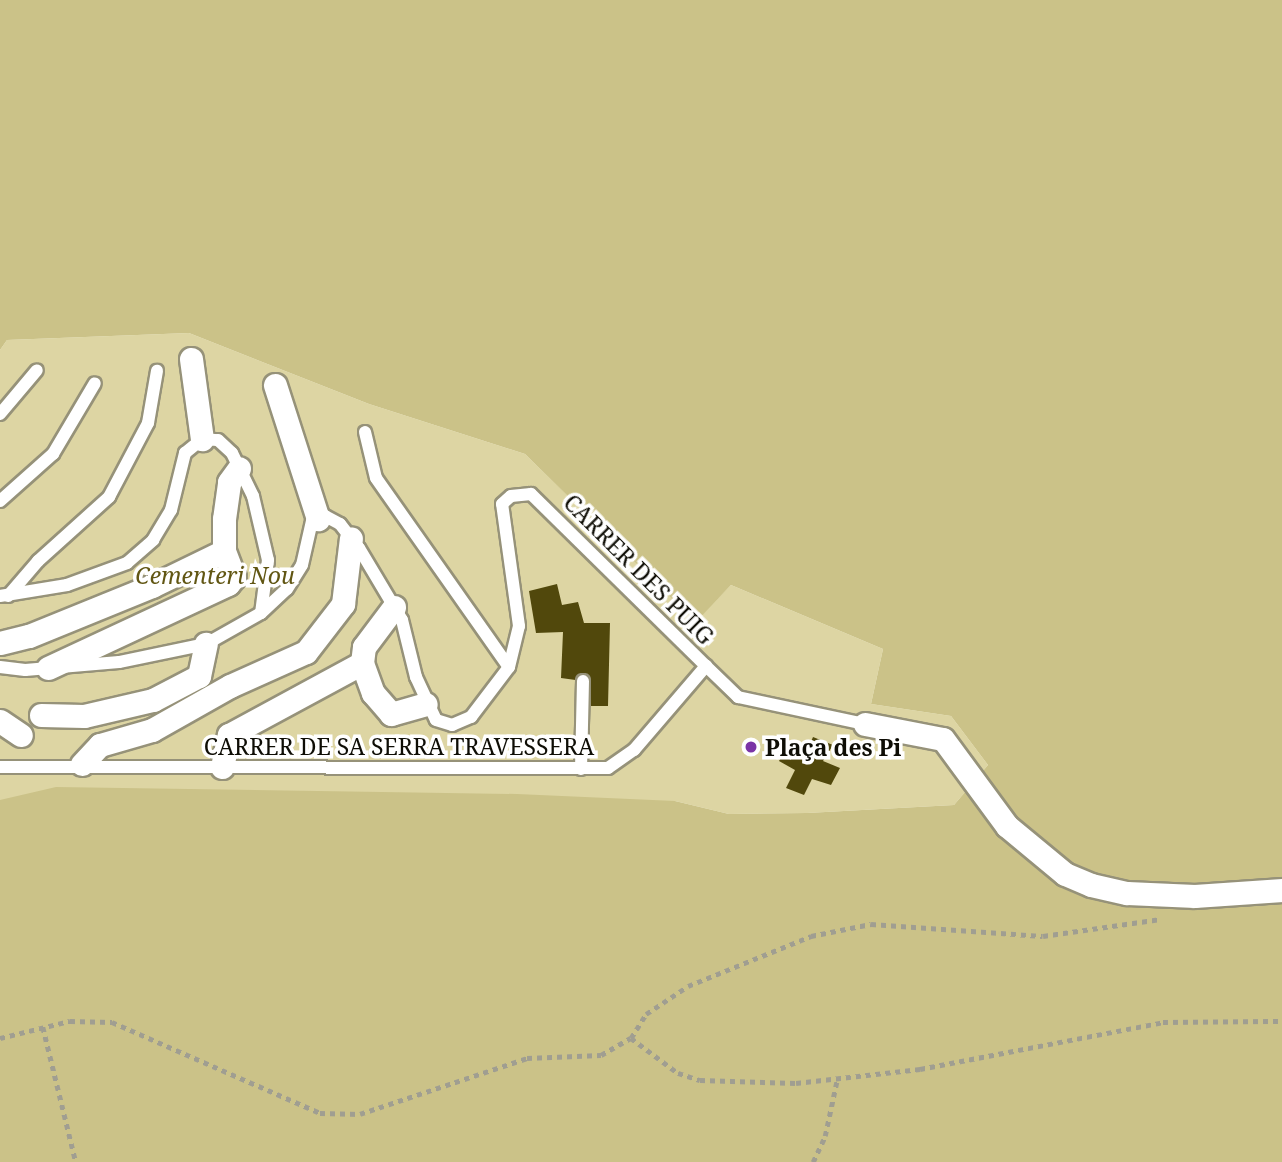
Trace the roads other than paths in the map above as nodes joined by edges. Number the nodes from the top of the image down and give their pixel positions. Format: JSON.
{"nodes":[{"id":1,"x":191,"y":359,"type":"dead end"},
{"id":2,"x":37,"y":370,"type":"dead end"},
{"id":3,"x":157,"y":371,"type":"dead end"},
{"id":4,"x":95,"y":383,"type":"dead end"},
{"id":5,"x":275,"y":385,"type":"dead end"},
{"id":6,"x":0,"y":414,"type":"edge"},
{"id":7,"x":365,"y":432,"type":"dead end"},
{"id":8,"x":202,"y":439,"type":"junction"},
{"id":9,"x":239,"y":468,"type":"junction"},
{"id":10,"x":0,"y":501,"type":"edge"},
{"id":11,"x":318,"y":519,"type":"junction"},
{"id":12,"x":351,"y":538,"type":"junction"},
{"id":13,"x":224,"y":551,"type":"junction"},
{"id":14,"x":4,"y":596,"type":"edge"},
{"id":15,"x":394,"y":607,"type":"junction"},
{"id":16,"x":261,"y":613,"type":"junction"},
{"id":17,"x":0,"y":643,"type":"edge"},
{"id":18,"x":206,"y":644,"type":"junction"},
{"id":19,"x":362,"y":663,"type":"junction"},
{"id":20,"x":706,"y":666,"type":"junction"},
{"id":21,"x":0,"y":667,"type":"edge"},
{"id":22,"x":509,"y":667,"type":"junction"},
{"id":23,"x":48,"y":668,"type":"junction"},
{"id":24,"x":583,"y":681,"type":"dead end"},
{"id":25,"x":426,"y":704,"type":"junction"},
{"id":26,"x":41,"y":715,"type":"dead end"},
{"id":27,"x":0,"y":721,"type":"edge"},
{"id":28,"x":865,"y":724,"type":"joint"},
{"id":29,"x":21,"y":735,"type":"dead end"},
{"id":30,"x":82,"y":765,"type":"junction"},
{"id":31,"x":0,"y":767,"type":"edge"},
{"id":32,"x":222,"y":767,"type":"junction"},
{"id":33,"x":581,"y":769,"type":"junction"},
{"id":34,"x":1282,"y":890,"type":"edge"}],
"edges":[{"from":1,"to":8,"type":"street"},
{"from":2,"to":6,"type":"lane"},
{"from":3,"to":14,"type":"lane"},
{"from":4,"to":10,"type":"lane"},
{"from":5,"to":11,"type":"street"},
{"from":7,"to":22,"type":"lane"},
{"from":8,"to":9,"type":"lane"},
{"from":8,"to":14,"type":"lane"},
{"from":9,"to":13,"type":"street"},
{"from":9,"to":16,"type":"lane"},
{"from":11,"to":12,"type":"lane"},
{"from":11,"to":16,"type":"lane"},
{"from":12,"to":15,"type":"lane"},
{"from":12,"to":30,"type":"street"},
{"from":13,"to":17,"type":"street"},
{"from":13,"to":23,"type":"street"},
{"from":15,"to":19,"type":"street"},
{"from":15,"to":25,"type":"lane"},
{"from":16,"to":18,"type":"lane"},
{"from":18,"to":23,"type":"lane"},
{"from":18,"to":26,"type":"street"},
{"from":19,"to":25,"type":"street"},
{"from":19,"to":32,"type":"street"},
{"from":20,"to":22,"type":"lane","name":"CARRER DES PUIG"},
{"from":20,"to":28,"type":"lane"},
{"from":20,"to":33,"type":"lane","name":"CARRER DE SA SERRA TRAVESSERA"},
{"from":21,"to":23,"type":"lane"},
{"from":22,"to":25,"type":"lane","name":"CARRER DES PUIG"},
{"from":24,"to":33,"type":"lane"},
{"from":27,"to":29,"type":"street"},
{"from":28,"to":34,"type":"street"},
{"from":30,"to":31,"type":"lane","name":"CARRER DE SA SERRA TRAVESSERA"},
{"from":30,"to":32,"type":"lane","name":"CARRER DE SA SERRA TRAVESSERA"},
{"from":32,"to":33,"type":"lane","name":"CARRER DE SA SERRA TRAVESSERA"}]}
